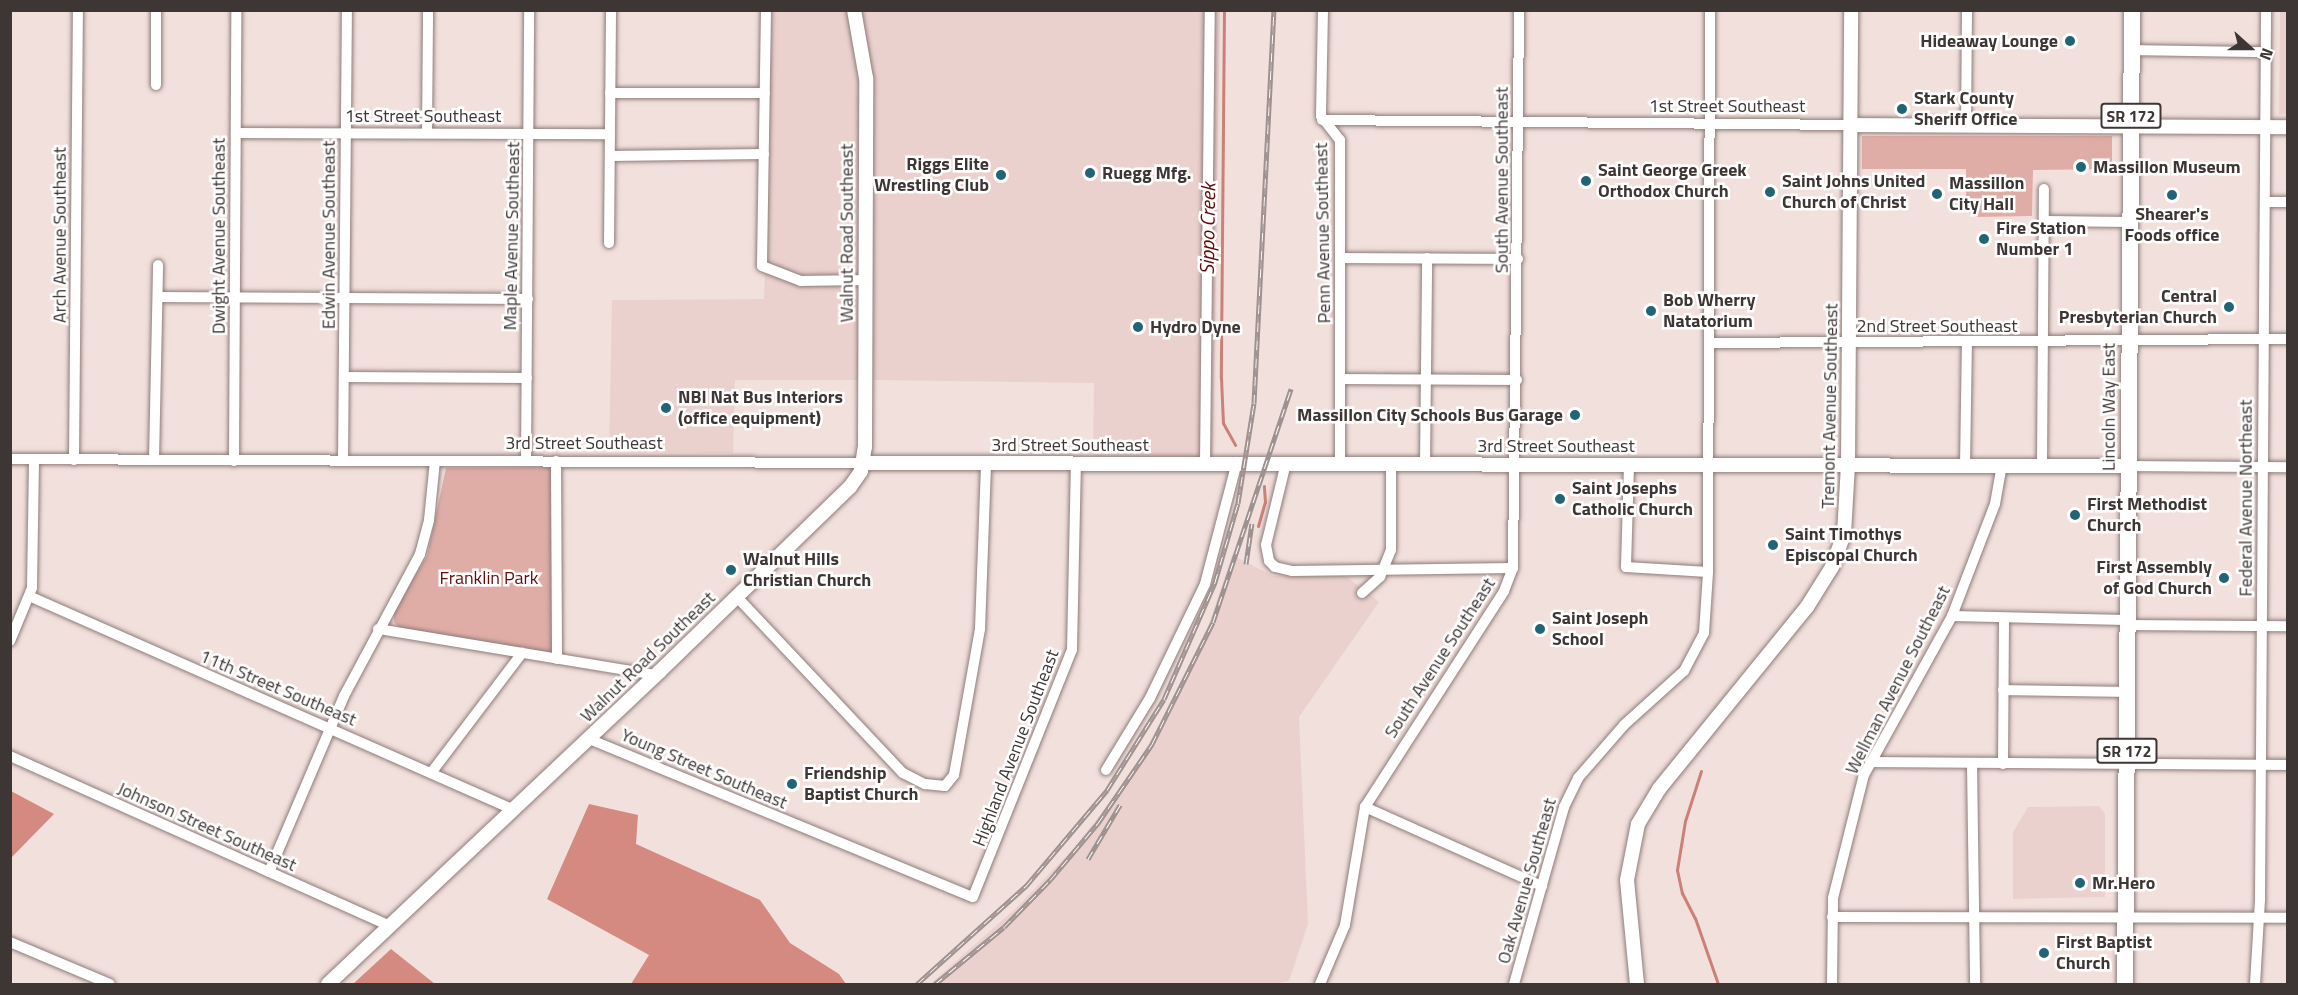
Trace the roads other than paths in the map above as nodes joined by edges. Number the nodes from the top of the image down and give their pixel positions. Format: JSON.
{"nodes":[{"id":1,"x":78,"y":10,"type":"edge"},
{"id":2,"x":156,"y":10,"type":"edge"},
{"id":3,"x":236,"y":10,"type":"edge"},
{"id":4,"x":347,"y":10,"type":"edge"},
{"id":5,"x":428,"y":10,"type":"edge"},
{"id":6,"x":530,"y":10,"type":"edge"},
{"id":7,"x":611,"y":10,"type":"edge"},
{"id":8,"x":766,"y":10,"type":"edge"},
{"id":9,"x":854,"y":10,"type":"edge"},
{"id":10,"x":1210,"y":10,"type":"edge"},
{"id":11,"x":1323,"y":10,"type":"edge"},
{"id":12,"x":1519,"y":10,"type":"edge"},
{"id":13,"x":1710,"y":10,"type":"edge"},
{"id":14,"x":1851,"y":10,"type":"edge"},
{"id":15,"x":1967,"y":10,"type":"edge"},
{"id":16,"x":2132,"y":10,"type":"edge"},
{"id":17,"x":2266,"y":10,"type":"edge"},
{"id":18,"x":2132,"y":50,"type":"junction"},
{"id":19,"x":2265,"y":52,"type":"junction"},
{"id":20,"x":156,"y":85,"type":"dead end"},
{"id":21,"x":610,"y":93,"type":"junction"},
{"id":22,"x":765,"y":93,"type":"junction"},
{"id":23,"x":1322,"y":120,"type":"junction"},
{"id":24,"x":1519,"y":123,"type":"junction"},
{"id":25,"x":1710,"y":123,"type":"junction"},
{"id":26,"x":1850,"y":125,"type":"junction"},
{"id":27,"x":1966,"y":126,"type":"junction"},
{"id":28,"x":2131,"y":127,"type":"junction"},
{"id":29,"x":2265,"y":127,"type":"junction"},
{"id":30,"x":2288,"y":127,"type":"edge"},
{"id":31,"x":236,"y":133,"type":"junction"},
{"id":32,"x":346,"y":133,"type":"junction"},
{"id":33,"x":427,"y":134,"type":"junction"},
{"id":34,"x":610,"y":134,"type":"junction"},
{"id":35,"x":529,"y":135,"type":"junction"},
{"id":36,"x":764,"y":154,"type":"junction"},
{"id":37,"x":610,"y":156,"type":"junction"},
{"id":38,"x":2044,"y":189,"type":"dead end"},
{"id":39,"x":2265,"y":202,"type":"junction"},
{"id":40,"x":2288,"y":202,"type":"edge"},
{"id":41,"x":2044,"y":221,"type":"junction"},
{"id":42,"x":2130,"y":222,"type":"junction"},
{"id":43,"x":609,"y":243,"type":"dead end"},
{"id":44,"x":1340,"y":258,"type":"junction"},
{"id":45,"x":1427,"y":258,"type":"junction"},
{"id":46,"x":1518,"y":259,"type":"junction"},
{"id":47,"x":158,"y":265,"type":"dead end"},
{"id":48,"x":865,"y":280,"type":"junction"},
{"id":49,"x":158,"y":297,"type":"junction"},
{"id":50,"x":235,"y":297,"type":"junction"},
{"id":51,"x":345,"y":298,"type":"junction"},
{"id":52,"x":528,"y":299,"type":"junction"},
{"id":53,"x":2264,"y":339,"type":"junction"},
{"id":54,"x":2288,"y":339,"type":"edge"},
{"id":55,"x":2129,"y":341,"type":"junction"},
{"id":56,"x":1967,"y":342,"type":"junction"},
{"id":57,"x":1709,"y":343,"type":"junction"},
{"id":58,"x":1849,"y":343,"type":"junction"},
{"id":59,"x":2043,"y":343,"type":"junction"},
{"id":60,"x":344,"y":376,"type":"junction"},
{"id":61,"x":527,"y":378,"type":"junction"},
{"id":62,"x":1340,"y":379,"type":"junction"},
{"id":63,"x":1426,"y":380,"type":"junction"},
{"id":64,"x":1517,"y":380,"type":"junction"},
{"id":65,"x":10,"y":459,"type":"edge"},
{"id":66,"x":34,"y":459,"type":"junction"},
{"id":67,"x":74,"y":460,"type":"junction"},
{"id":68,"x":154,"y":460,"type":"junction"},
{"id":69,"x":234,"y":461,"type":"junction"},
{"id":70,"x":343,"y":461,"type":"junction"},
{"id":71,"x":435,"y":461,"type":"junction"},
{"id":72,"x":526,"y":461,"type":"junction"},
{"id":73,"x":556,"y":461,"type":"junction"},
{"id":74,"x":986,"y":462,"type":"junction"},
{"id":75,"x":1237,"y":462,"type":"junction"},
{"id":76,"x":863,"y":463,"type":"junction"},
{"id":77,"x":1076,"y":463,"type":"junction"},
{"id":78,"x":1205,"y":463,"type":"junction"},
{"id":79,"x":1286,"y":463,"type":"junction"},
{"id":80,"x":1340,"y":464,"type":"junction"},
{"id":81,"x":1391,"y":464,"type":"junction"},
{"id":82,"x":1425,"y":464,"type":"junction"},
{"id":83,"x":1516,"y":464,"type":"junction"},
{"id":84,"x":1629,"y":465,"type":"junction"},
{"id":85,"x":1708,"y":465,"type":"junction"},
{"id":86,"x":1848,"y":465,"type":"junction"},
{"id":87,"x":1965,"y":466,"type":"junction"},
{"id":88,"x":2002,"y":466,"type":"junction"},
{"id":89,"x":2042,"y":466,"type":"junction"},
{"id":90,"x":2128,"y":466,"type":"junction"},
{"id":91,"x":2263,"y":467,"type":"junction"},
{"id":92,"x":2288,"y":467,"type":"edge"},
{"id":93,"x":1386,"y":567,"type":"junction"},
{"id":94,"x":1514,"y":567,"type":"junction"},
{"id":95,"x":1708,"y":572,"type":"junction"},
{"id":96,"x":1362,"y":593,"type":"dead end"},
{"id":97,"x":29,"y":596,"type":"junction"},
{"id":98,"x":736,"y":596,"type":"junction"},
{"id":99,"x":1952,"y":616,"type":"junction"},
{"id":100,"x":2004,"y":618,"type":"junction"},
{"id":101,"x":2126,"y":622,"type":"junction"},
{"id":102,"x":2262,"y":626,"type":"junction"},
{"id":103,"x":2288,"y":626,"type":"edge"},
{"id":104,"x":378,"y":629,"type":"junction"},
{"id":105,"x":10,"y":641,"type":"edge"},
{"id":106,"x":522,"y":653,"type":"junction"},
{"id":107,"x":557,"y":659,"type":"junction"},
{"id":108,"x":656,"y":675,"type":"junction"},
{"id":109,"x":2003,"y":690,"type":"junction"},
{"id":110,"x":2127,"y":692,"type":"junction"},
{"id":111,"x":330,"y":729,"type":"junction"},
{"id":112,"x":589,"y":738,"type":"junction"},
{"id":113,"x":10,"y":756,"type":"edge"},
{"id":114,"x":1870,"y":762,"type":"junction"},
{"id":115,"x":1972,"y":763,"type":"junction"},
{"id":116,"x":2003,"y":764,"type":"junction"},
{"id":117,"x":2127,"y":764,"type":"junction"},
{"id":118,"x":2288,"y":765,"type":"edge"},
{"id":119,"x":2261,"y":766,"type":"junction"},
{"id":120,"x":1107,"y":770,"type":"dead end"},
{"id":121,"x":431,"y":773,"type":"junction"},
{"id":122,"x":1365,"y":807,"type":"junction"},
{"id":123,"x":514,"y":810,"type":"junction"},
{"id":124,"x":269,"y":872,"type":"junction"},
{"id":125,"x":1542,"y":886,"type":"junction"},
{"id":126,"x":973,"y":897,"type":"joint"},
{"id":127,"x":1974,"y":916,"type":"junction"},
{"id":128,"x":2125,"y":916,"type":"junction"},
{"id":129,"x":1832,"y":917,"type":"junction"},
{"id":130,"x":2259,"y":918,"type":"junction"},
{"id":131,"x":2288,"y":918,"type":"edge"},
{"id":132,"x":390,"y":926,"type":"junction"},
{"id":133,"x":10,"y":942,"type":"edge"},
{"id":134,"x":110,"y":984,"type":"edge"},
{"id":135,"x":328,"y":984,"type":"edge"},
{"id":136,"x":1320,"y":984,"type":"edge"},
{"id":137,"x":1514,"y":984,"type":"edge"},
{"id":138,"x":1637,"y":984,"type":"edge"},
{"id":139,"x":1832,"y":984,"type":"edge"},
{"id":140,"x":1975,"y":984,"type":"edge"},
{"id":141,"x":2125,"y":984,"type":"edge"},
{"id":142,"x":2255,"y":984,"type":"edge"}],
"edges":[{"from":1,"to":67,"type":"street","name":"Arch Avenue Southeast"},
{"from":2,"to":20,"type":"street"},
{"from":3,"to":31,"type":"street","name":"Dwight Avenue Southeast"},
{"from":4,"to":32,"type":"street","name":"Edwin Avenue Southeast"},
{"from":5,"to":33,"type":"street"},
{"from":6,"to":35,"type":"street","name":"Maple Avenue Southeast"},
{"from":7,"to":21,"type":"street"},
{"from":8,"to":22,"type":"street"},
{"from":9,"to":48,"type":"street","name":"Walnut Road Southeast"},
{"from":10,"to":78,"type":"street"},
{"from":11,"to":23,"type":"street","name":"Penn Avenue Southeast"},
{"from":12,"to":24,"type":"street","name":"South Avenue Southeast"},
{"from":13,"to":25,"type":"street","name":"Oak Avenue Southeast"},
{"from":14,"to":26,"type":"street","name":"Tremont Avenue Southeast"},
{"from":15,"to":27,"type":"street"},
{"from":16,"to":18,"type":"main road","name":"Lincoln Way East","number":"SR 172"},
{"from":17,"to":19,"type":"street","name":"Federal Avenue Northeast"},
{"from":18,"to":19,"type":"street"},
{"from":18,"to":28,"type":"main road","name":"Lincoln Way East","number":"SR 172"},
{"from":19,"to":29,"type":"street","name":"Federal Avenue Northeast"},
{"from":21,"to":22,"type":"street"},
{"from":21,"to":34,"type":"street"},
{"from":22,"to":36,"type":"street"},
{"from":23,"to":24,"type":"street","name":"1st Street Southeast"},
{"from":23,"to":44,"type":"street","name":"Penn Avenue Southeast"},
{"from":24,"to":25,"type":"street","name":"1st Street Southeast"},
{"from":24,"to":46,"type":"street","name":"South Avenue Southeast"},
{"from":25,"to":26,"type":"street","name":"1st Street Southeast"},
{"from":25,"to":57,"type":"street","name":"Oak Avenue Southeast"},
{"from":26,"to":27,"type":"street","name":"1st Street Southeast"},
{"from":26,"to":58,"type":"street","name":"Tremont Avenue Southeast"},
{"from":27,"to":28,"type":"street","name":"1st Street Southeast"},
{"from":28,"to":29,"type":"street","name":"1st Street Southeast"},
{"from":28,"to":42,"type":"main road","name":"Lincoln Way East","number":"SR 172"},
{"from":29,"to":30,"type":"street","name":"1st Street Southeast"},
{"from":29,"to":39,"type":"street","name":"Federal Avenue Northeast"},
{"from":31,"to":32,"type":"street","name":"1st Street Southeast"},
{"from":31,"to":50,"type":"street","name":"Dwight Avenue Southeast"},
{"from":32,"to":33,"type":"street","name":"1st Street Southeast"},
{"from":32,"to":51,"type":"street","name":"Edwin Avenue Southeast"},
{"from":33,"to":35,"type":"street","name":"1st Street Southeast"},
{"from":34,"to":35,"type":"street","name":"1st Street Southeast"},
{"from":34,"to":37,"type":"street"},
{"from":35,"to":52,"type":"street","name":"Maple Avenue Southeast"},
{"from":36,"to":37,"type":"street"},
{"from":36,"to":48,"type":"street"},
{"from":37,"to":43,"type":"street"},
{"from":38,"to":41,"type":"street"},
{"from":39,"to":40,"type":"street"},
{"from":39,"to":53,"type":"street","name":"Federal Avenue Northeast"},
{"from":41,"to":42,"type":"street"},
{"from":41,"to":59,"type":"street"},
{"from":42,"to":55,"type":"main road","name":"Lincoln Way East","number":"SR 172"},
{"from":44,"to":45,"type":"street"},
{"from":44,"to":62,"type":"street","name":"Penn Avenue Southeast"},
{"from":45,"to":46,"type":"street"},
{"from":45,"to":63,"type":"street"},
{"from":46,"to":64,"type":"street","name":"South Avenue Southeast"},
{"from":47,"to":49,"type":"street"},
{"from":48,"to":76,"type":"street","name":"Walnut Road Southeast"},
{"from":49,"to":50,"type":"street"},
{"from":49,"to":68,"type":"street"},
{"from":50,"to":51,"type":"street"},
{"from":50,"to":69,"type":"street","name":"Dwight Avenue Southeast"},
{"from":51,"to":52,"type":"street"},
{"from":51,"to":60,"type":"street","name":"Edwin Avenue Southeast"},
{"from":52,"to":61,"type":"street","name":"Maple Avenue Southeast"},
{"from":53,"to":54,"type":"street","name":"2nd Street Southeast"},
{"from":53,"to":55,"type":"street","name":"2nd Street Southeast"},
{"from":53,"to":91,"type":"street","name":"Federal Avenue Northeast"},
{"from":55,"to":59,"type":"street","name":"2nd Street Southeast"},
{"from":55,"to":90,"type":"main road","name":"Lincoln Way East","number":"SR 172"},
{"from":56,"to":58,"type":"street","name":"2nd Street Southeast"},
{"from":56,"to":59,"type":"street","name":"2nd Street Southeast"},
{"from":56,"to":87,"type":"street"},
{"from":57,"to":58,"type":"street","name":"2nd Street Southeast"},
{"from":57,"to":85,"type":"street","name":"Oak Avenue Southeast"},
{"from":58,"to":86,"type":"street","name":"Tremont Avenue Southeast"},
{"from":59,"to":89,"type":"street"},
{"from":60,"to":61,"type":"street"},
{"from":60,"to":70,"type":"street","name":"Edwin Avenue Southeast"},
{"from":61,"to":72,"type":"street","name":"Maple Avenue Southeast"},
{"from":62,"to":63,"type":"street"},
{"from":62,"to":80,"type":"street","name":"Penn Avenue Southeast"},
{"from":63,"to":64,"type":"street"},
{"from":63,"to":82,"type":"street"},
{"from":64,"to":83,"type":"street","name":"South Avenue Southeast"},
{"from":65,"to":66,"type":"street","name":"3rd Street Southeast"},
{"from":66,"to":67,"type":"street","name":"3rd Street Southeast"},
{"from":66,"to":97,"type":"street"},
{"from":67,"to":68,"type":"street","name":"3rd Street Southeast"},
{"from":68,"to":69,"type":"street","name":"3rd Street Southeast"},
{"from":69,"to":70,"type":"street","name":"3rd Street Southeast"},
{"from":70,"to":71,"type":"street","name":"3rd Street Southeast"},
{"from":71,"to":72,"type":"street","name":"3rd Street Southeast"},
{"from":71,"to":104,"type":"street"},
{"from":72,"to":73,"type":"street","name":"3rd Street Southeast"},
{"from":73,"to":76,"type":"street","name":"3rd Street Southeast"},
{"from":73,"to":107,"type":"street"},
{"from":74,"to":76,"type":"street","name":"3rd Street Southeast"},
{"from":74,"to":77,"type":"street","name":"3rd Street Southeast"},
{"from":74,"to":98,"type":"street"},
{"from":75,"to":78,"type":"street","name":"3rd Street Southeast"},
{"from":75,"to":79,"type":"street","name":"3rd Street Southeast"},
{"from":75,"to":120,"type":"street"},
{"from":76,"to":98,"type":"street","name":"Walnut Road Southeast"},
{"from":77,"to":78,"type":"street","name":"3rd Street Southeast"},
{"from":77,"to":126,"type":"street","name":"Highland Avenue Southeast"},
{"from":79,"to":80,"type":"street","name":"3rd Street Southeast"},
{"from":79,"to":93,"type":"street"},
{"from":80,"to":81,"type":"street","name":"3rd Street Southeast"},
{"from":81,"to":82,"type":"street","name":"3rd Street Southeast"},
{"from":81,"to":93,"type":"street"},
{"from":82,"to":83,"type":"street","name":"3rd Street Southeast"},
{"from":83,"to":84,"type":"street","name":"3rd Street Southeast"},
{"from":83,"to":94,"type":"street","name":"South Avenue Southeast"},
{"from":84,"to":85,"type":"street","name":"3rd Street Southeast"},
{"from":84,"to":95,"type":"street"},
{"from":85,"to":86,"type":"street","name":"3rd Street Southeast"},
{"from":85,"to":95,"type":"street","name":"Oak Avenue Southeast"},
{"from":86,"to":87,"type":"street","name":"3rd Street Southeast"},
{"from":86,"to":138,"type":"street","name":"Tremont Avenue Southeast"},
{"from":87,"to":88,"type":"street","name":"3rd Street Southeast"},
{"from":88,"to":89,"type":"street","name":"3rd Street Southeast"},
{"from":88,"to":99,"type":"street","name":"Wellman Avenue Southeast"},
{"from":89,"to":90,"type":"street","name":"3rd Street Southeast"},
{"from":90,"to":91,"type":"street"},
{"from":90,"to":101,"type":"main road","name":"Lincoln Way East","number":"SR 172"},
{"from":91,"to":92,"type":"street"},
{"from":91,"to":102,"type":"street","name":"Federal Avenue Northeast"},
{"from":93,"to":94,"type":"street"},
{"from":93,"to":96,"type":"street"},
{"from":94,"to":122,"type":"street","name":"South Avenue Southeast"},
{"from":95,"to":125,"type":"street","name":"Oak Avenue Southeast"},
{"from":97,"to":105,"type":"street"},
{"from":97,"to":111,"type":"street","name":"11th Street Southeast"},
{"from":98,"to":108,"type":"street","name":"Walnut Road Southeast"},
{"from":99,"to":100,"type":"street"},
{"from":99,"to":114,"type":"street","name":"Wellman Avenue Southeast"},
{"from":100,"to":101,"type":"street"},
{"from":100,"to":109,"type":"street"},
{"from":101,"to":102,"type":"street"},
{"from":101,"to":110,"type":"main road","name":"Lincoln Way East","number":"SR 172"},
{"from":102,"to":103,"type":"street"},
{"from":102,"to":119,"type":"street","name":"Federal Avenue Northeast"},
{"from":104,"to":106,"type":"street"},
{"from":104,"to":111,"type":"street"},
{"from":106,"to":107,"type":"street"},
{"from":106,"to":121,"type":"street"},
{"from":107,"to":108,"type":"street"},
{"from":108,"to":112,"type":"street","name":"Walnut Road Southeast"},
{"from":109,"to":110,"type":"street"},
{"from":109,"to":116,"type":"street"},
{"from":110,"to":117,"type":"main road","name":"Lincoln Way East","number":"SR 172"},
{"from":111,"to":121,"type":"street","name":"11th Street Southeast"},
{"from":111,"to":124,"type":"street"},
{"from":112,"to":123,"type":"street","name":"Walnut Road Southeast"},
{"from":112,"to":126,"type":"street","name":"Young Street Southeast"},
{"from":113,"to":124,"type":"street","name":"Johnson Street Southeast"},
{"from":114,"to":115,"type":"street"},
{"from":114,"to":129,"type":"street","name":"Wellman Avenue Southeast"},
{"from":115,"to":116,"type":"street"},
{"from":115,"to":127,"type":"street"},
{"from":116,"to":117,"type":"street"},
{"from":117,"to":119,"type":"street"},
{"from":117,"to":128,"type":"main road","name":"Lincoln Way East","number":"SR 172"},
{"from":118,"to":119,"type":"street"},
{"from":119,"to":130,"type":"street","name":"Federal Avenue Northeast"},
{"from":121,"to":123,"type":"street","name":"11th Street Southeast"},
{"from":122,"to":125,"type":"street"},
{"from":122,"to":136,"type":"street","name":"South Avenue Southeast"},
{"from":123,"to":132,"type":"street","name":"Walnut Road Southeast"},
{"from":124,"to":132,"type":"street","name":"Johnson Street Southeast"},
{"from":125,"to":137,"type":"street","name":"Oak Avenue Southeast"},
{"from":127,"to":128,"type":"street"},
{"from":127,"to":129,"type":"street"},
{"from":127,"to":140,"type":"street"},
{"from":128,"to":130,"type":"street"},
{"from":128,"to":141,"type":"main road","name":"Lincoln Way East","number":"SR 172"},
{"from":129,"to":139,"type":"street","name":"Wellman Avenue Southeast"},
{"from":130,"to":131,"type":"street"},
{"from":130,"to":142,"type":"street","name":"Federal Avenue Northeast"},
{"from":132,"to":135,"type":"street","name":"Walnut Road Southeast"},
{"from":133,"to":134,"type":"street"}]}
